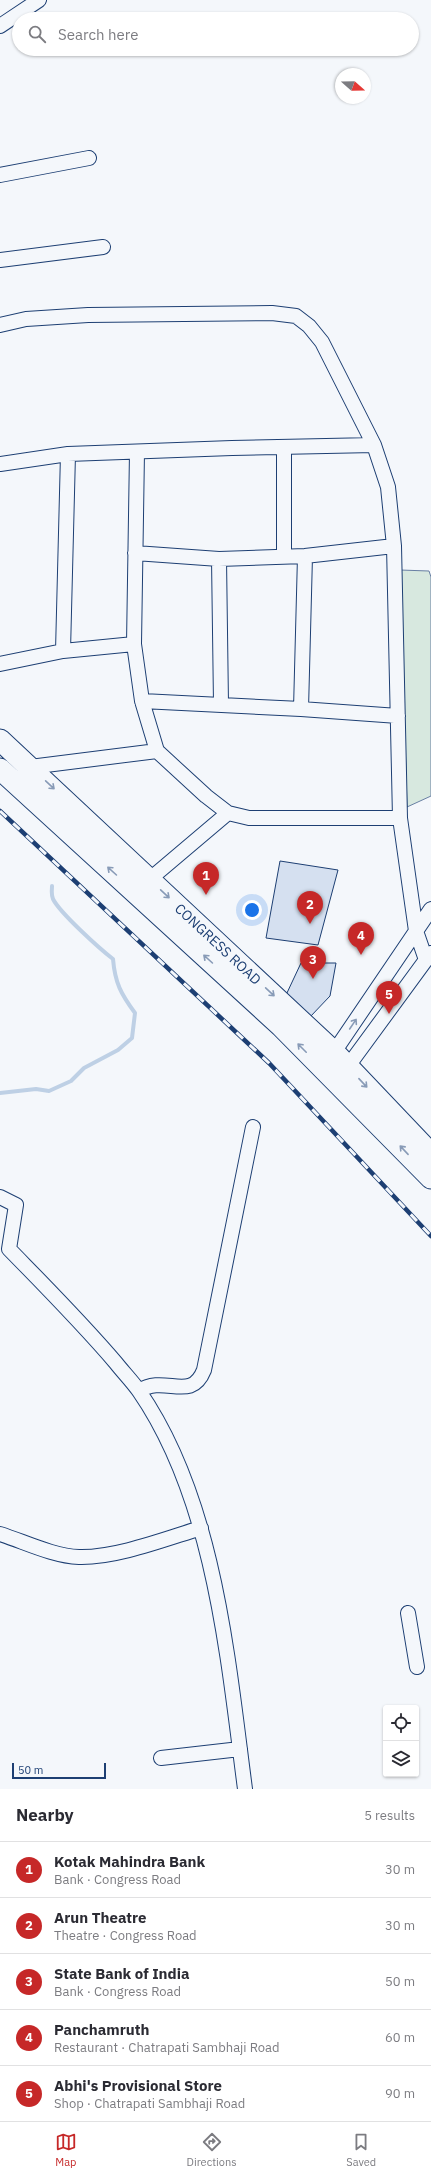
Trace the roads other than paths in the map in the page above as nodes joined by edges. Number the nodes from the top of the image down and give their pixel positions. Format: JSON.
{"nodes":[{"id":1,"x":40,"y":0,"type":"edge"},
{"id":2,"x":22,"y":12,"type":"edge"},
{"id":3,"x":12,"y":18,"type":"edge"},
{"id":4,"x":0,"y":26,"type":"edge"},
{"id":5,"x":89,"y":158,"type":"dead end"},
{"id":6,"x":0,"y":175,"type":"edge"},
{"id":7,"x":102,"y":247,"type":"dead end"},
{"id":8,"x":0,"y":260,"type":"edge"},
{"id":9,"x":0,"y":325,"type":"edge"},
{"id":10,"x":374,"y":445,"type":"junction"},
{"id":11,"x":284,"y":447,"type":"junction"},
{"id":12,"x":137,"y":452,"type":"junction"},
{"id":13,"x":68,"y":454,"type":"junction"},
{"id":14,"x":0,"y":464,"type":"edge"},
{"id":15,"x":394,"y":546,"type":"junction"},
{"id":16,"x":135,"y":553,"type":"junction"},
{"id":17,"x":284,"y":556,"type":"junction"},
{"id":18,"x":305,"y":556,"type":"junction"},
{"id":19,"x":219,"y":559,"type":"junction"},
{"id":20,"x":134,"y":644,"type":"junction"},
{"id":21,"x":63,"y":651,"type":"junction"},
{"id":22,"x":0,"y":664,"type":"edge"},
{"id":23,"x":142,"y":702,"type":"junction"},
{"id":24,"x":221,"y":704,"type":"junction"},
{"id":25,"x":301,"y":709,"type":"junction"},
{"id":26,"x":398,"y":716,"type":"junction"},
{"id":27,"x":0,"y":740,"type":"edge"},
{"id":28,"x":157,"y":751,"type":"junction"},
{"id":29,"x":30,"y":767,"type":"junction"},
{"id":30,"x":0,"y":769,"type":"edge"},
{"id":31,"x":228,"y":813,"type":"junction"},
{"id":32,"x":400,"y":818,"type":"junction"},
{"id":33,"x":150,"y":880,"type":"junction"},
{"id":34,"x":431,"y":909,"type":"edge"},
{"id":35,"x":416,"y":931,"type":"junction"},
{"id":36,"x":428,"y":956,"type":"edge"},
{"id":37,"x":335,"y":1067,"type":"junction"},
{"id":38,"x":253,"y":1127,"type":"dead end"},
{"id":39,"x":431,"y":1154,"type":"edge"},
{"id":40,"x":431,"y":1178,"type":"edge"},
{"id":41,"x":0,"y":1197,"type":"edge"},
{"id":42,"x":139,"y":1391,"type":"junction"},
{"id":43,"x":201,"y":1528,"type":"junction"},
{"id":44,"x":0,"y":1534,"type":"edge"},
{"id":45,"x":408,"y":1613,"type":"dead end"},
{"id":46,"x":418,"y":1667,"type":"dead end"},
{"id":47,"x":240,"y":1750,"type":"junction"},
{"id":48,"x":161,"y":1758,"type":"dead end"},
{"id":49,"x":245,"y":1789,"type":"edge"}],
"edges":[{"from":1,"to":2,"type":"street"},
{"from":3,"to":4,"type":"street"},
{"from":5,"to":6,"type":"street"},
{"from":7,"to":8,"type":"street"},
{"from":9,"to":10,"type":"street"},
{"from":10,"to":11,"type":"street"},
{"from":10,"to":15,"type":"street"},
{"from":11,"to":12,"type":"street"},
{"from":11,"to":17,"type":"street"},
{"from":12,"to":13,"type":"street"},
{"from":12,"to":16,"type":"street"},
{"from":13,"to":14,"type":"street"},
{"from":13,"to":21,"type":"street"},
{"from":15,"to":18,"type":"street"},
{"from":15,"to":26,"type":"street"},
{"from":16,"to":19,"type":"street"},
{"from":16,"to":20,"type":"street"},
{"from":17,"to":18,"type":"street"},
{"from":17,"to":19,"type":"street"},
{"from":18,"to":25,"type":"street"},
{"from":19,"to":24,"type":"street"},
{"from":20,"to":21,"type":"street"},
{"from":20,"to":23,"type":"street"},
{"from":21,"to":22,"type":"street"},
{"from":23,"to":24,"type":"street"},
{"from":23,"to":28,"type":"street"},
{"from":24,"to":25,"type":"street"},
{"from":25,"to":26,"type":"street"},
{"from":26,"to":32,"type":"street"},
{"from":27,"to":29,"type":"highway","name":"CONGRESS ROAD"},
{"from":28,"to":29,"type":"street"},
{"from":28,"to":31,"type":"street"},
{"from":29,"to":33,"type":"highway","name":"CONGRESS ROAD","one_way":true},
{"from":37,"to":30,"type":"highway","name":"CONGRESS ROAD","one_way":true},
{"from":31,"to":32,"type":"street"},
{"from":31,"to":33,"type":"street"},
{"from":32,"to":35,"type":"street"},
{"from":33,"to":37,"type":"highway","name":"CONGRESS ROAD","one_way":true},
{"from":34,"to":35,"type":"street"},
{"from":35,"to":36,"type":"street"},
{"from":37,"to":35,"type":"street","one_way":true},
{"from":36,"to":37,"type":"street"},
{"from":37,"to":39,"type":"highway","name":"CONGRESS ROAD","one_way":true},
{"from":40,"to":37,"type":"highway","name":"CONGRESS ROAD","one_way":true},
{"from":38,"to":42,"type":"street"},
{"from":41,"to":42,"type":"street"},
{"from":42,"to":43,"type":"street"},
{"from":43,"to":44,"type":"street"},
{"from":43,"to":47,"type":"street"},
{"from":45,"to":46,"type":"street"},
{"from":47,"to":48,"type":"street"},
{"from":47,"to":49,"type":"street"}]}
